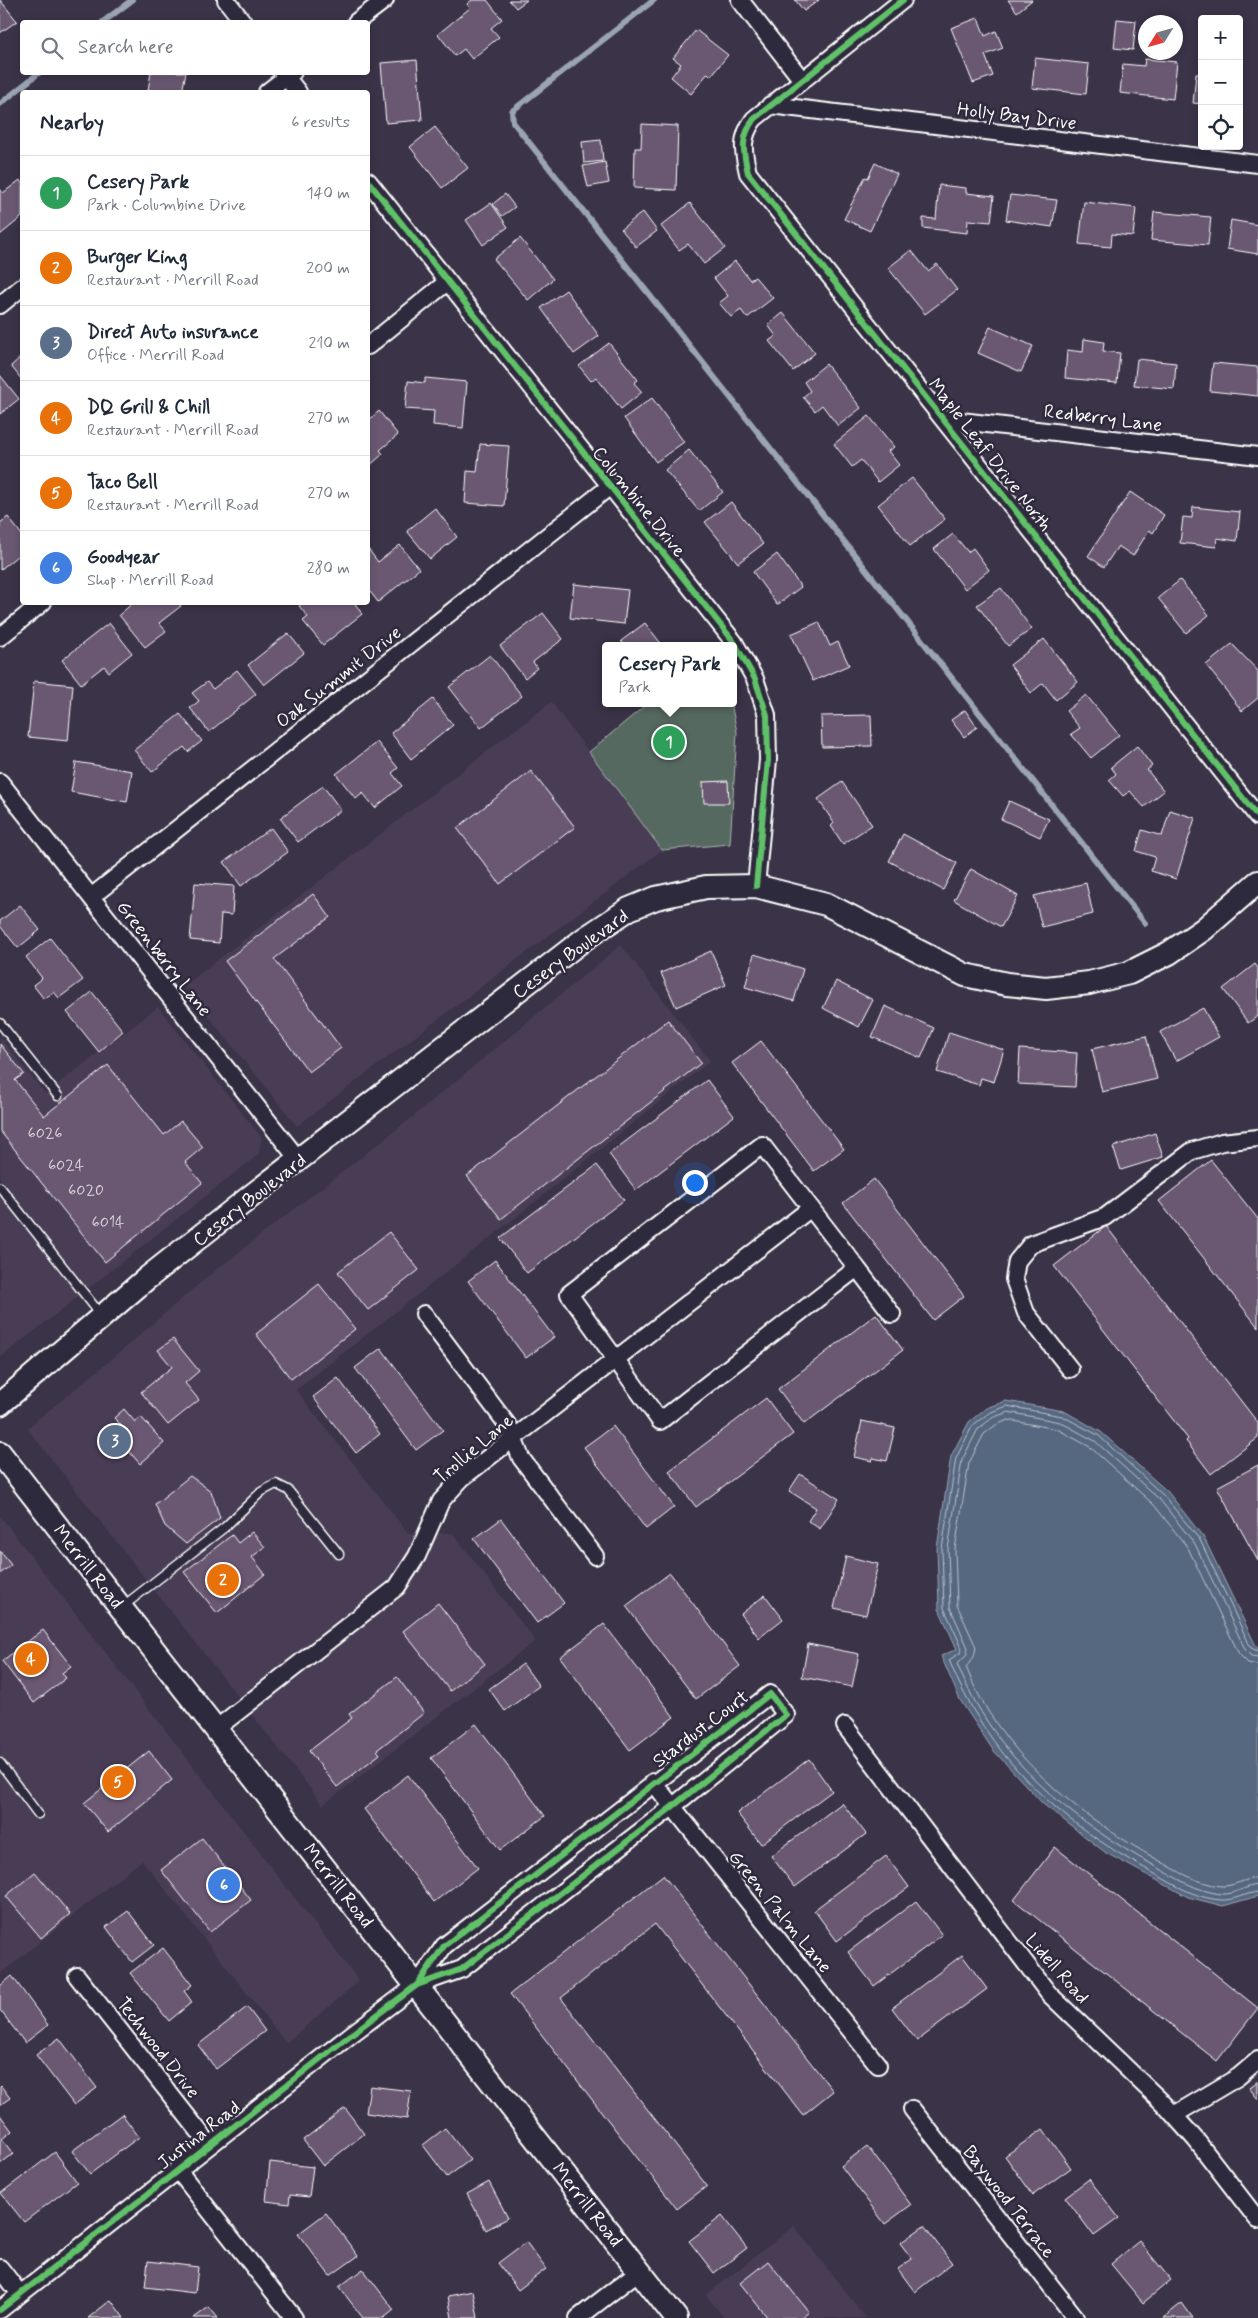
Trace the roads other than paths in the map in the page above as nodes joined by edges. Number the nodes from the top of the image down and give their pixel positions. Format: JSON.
{"nodes":[{"id":1,"x":226,"y":0,"type":"edge"},
{"id":2,"x":385,"y":0,"type":"edge"},
{"id":3,"x":740,"y":0,"type":"edge"},
{"id":4,"x":903,"y":0,"type":"edge"},
{"id":5,"x":242,"y":20,"type":"edge"},
{"id":6,"x":359,"y":20,"type":"edge"},
{"id":7,"x":286,"y":75,"type":"edge"},
{"id":8,"x":288,"y":75,"type":"edge"},
{"id":9,"x":802,"y":80,"type":"junction"},
{"id":10,"x":269,"y":90,"type":"edge"},
{"id":11,"x":297,"y":90,"type":"edge"},
{"id":12,"x":770,"y":105,"type":"junction"},
{"id":13,"x":1258,"y":164,"type":"edge"},
{"id":14,"x":370,"y":184,"type":"edge"},
{"id":15,"x":448,"y":282,"type":"junction"},
{"id":16,"x":20,"y":289,"type":"edge"},
{"id":17,"x":0,"y":305,"type":"edge"},
{"id":18,"x":370,"y":344,"type":"edge"},
{"id":19,"x":944,"y":419,"type":"junction"},
{"id":20,"x":1258,"y":456,"type":"edge"},
{"id":21,"x":610,"y":487,"type":"junction"},
{"id":22,"x":39,"y":605,"type":"edge"},
{"id":23,"x":0,"y":637,"type":"edge"},
{"id":24,"x":734,"y":642,"type":"edge"},
{"id":25,"x":737,"y":647,"type":"edge"},
{"id":26,"x":0,"y":782,"type":"edge"},
{"id":27,"x":1258,"y":816,"type":"edge"},
{"id":28,"x":1258,"y":882,"type":"edge"},
{"id":29,"x":756,"y":886,"type":"junction"},
{"id":30,"x":90,"y":897,"type":"junction"},
{"id":31,"x":0,"y":1023,"type":"edge"},
{"id":32,"x":58,"y":1096,"type":"dead end"},
{"id":33,"x":1258,"y":1138,"type":"edge"},
{"id":34,"x":298,"y":1159,"type":"junction"},
{"id":35,"x":0,"y":1187,"type":"edge"},
{"id":36,"x":811,"y":1208,"type":"junction"},
{"id":37,"x":858,"y":1268,"type":"junction"},
{"id":38,"x":424,"y":1314,"type":"dead end"},
{"id":39,"x":892,"y":1314,"type":"dead end"},
{"id":40,"x":102,"y":1317,"type":"junction"},
{"id":41,"x":617,"y":1360,"type":"junction"},
{"id":42,"x":1070,"y":1369,"type":"dead end"},
{"id":43,"x":0,"y":1404,"type":"edge"},
{"id":44,"x":513,"y":1439,"type":"junction"},
{"id":45,"x":0,"y":1453,"type":"edge"},
{"id":46,"x":339,"y":1554,"type":"dead end"},
{"id":47,"x":595,"y":1556,"type":"dead end"},
{"id":48,"x":122,"y":1607,"type":"junction"},
{"id":49,"x":844,"y":1726,"type":"dead end"},
{"id":50,"x":217,"y":1728,"type":"junction"},
{"id":51,"x":0,"y":1763,"type":"edge"},
{"id":52,"x":653,"y":1782,"type":"junction"},
{"id":53,"x":672,"y":1807,"type":"junction"},
{"id":54,"x":38,"y":1814,"type":"dead end"},
{"id":55,"x":77,"y":1976,"type":"dead end"},
{"id":56,"x":417,"y":1985,"type":"junction"},
{"id":57,"x":1258,"y":2060,"type":"edge"},
{"id":58,"x":878,"y":2065,"type":"dead end"},
{"id":59,"x":912,"y":2109,"type":"dead end"},
{"id":60,"x":1174,"y":2115,"type":"junction"},
{"id":61,"x":209,"y":2144,"type":"junction"},
{"id":62,"x":177,"y":2169,"type":"junction"},
{"id":63,"x":1258,"y":2220,"type":"edge"},
{"id":64,"x":0,"y":2268,"type":"edge"},
{"id":65,"x":639,"y":2271,"type":"junction"},
{"id":66,"x":20,"y":2294,"type":"junction"},
{"id":67,"x":0,"y":2310,"type":"edge"},
{"id":68,"x":294,"y":2318,"type":"edge"},
{"id":69,"x":578,"y":2318,"type":"edge"},
{"id":70,"x":676,"y":2318,"type":"edge"},
{"id":71,"x":1076,"y":2318,"type":"edge"}],
"edges":[{"from":1,"to":5,"type":"street"},
{"from":2,"to":6,"type":"street"},
{"from":3,"to":9,"type":"street"},
{"from":4,"to":9,"type":"street","name":"Maple Leaf Drive North"},
{"from":7,"to":10,"type":"street"},
{"from":8,"to":11,"type":"street"},
{"from":9,"to":12,"type":"street","name":"Maple Leaf Drive North"},
{"from":12,"to":13,"type":"street","name":"Holly Bay Drive"},
{"from":12,"to":19,"type":"street","name":"Maple Leaf Drive North"},
{"from":14,"to":15,"type":"street","name":"Columbine Drive"},
{"from":15,"to":18,"type":"street"},
{"from":15,"to":21,"type":"street","name":"Columbine Drive"},
{"from":16,"to":17,"type":"street"},
{"from":19,"to":20,"type":"street","name":"Redberry Lane"},
{"from":19,"to":27,"type":"street","name":"Maple Leaf Drive North"},
{"from":21,"to":24,"type":"street","name":"Columbine Drive"},
{"from":21,"to":30,"type":"street","name":"Oak Summit Drive"},
{"from":22,"to":23,"type":"street"},
{"from":25,"to":29,"type":"street","name":"Columbine Drive"},
{"from":26,"to":30,"type":"street","name":"Greenberry Lane"},
{"from":28,"to":29,"type":"main road","name":"Cesery Boulevard"},
{"from":29,"to":34,"type":"main road","name":"Cesery Boulevard"},
{"from":30,"to":34,"type":"street","name":"Greenberry Lane"},
{"from":31,"to":32,"type":"lane"},
{"from":33,"to":42,"type":"street"},
{"from":34,"to":40,"type":"main road","name":"Cesery Boulevard"},
{"from":35,"to":40,"type":"lane"},
{"from":36,"to":37,"type":"street"},
{"from":36,"to":41,"type":"street","name":"Trollie Lane"},
{"from":36,"to":41,"type":"street"},
{"from":37,"to":39,"type":"street"},
{"from":37,"to":41,"type":"street"},
{"from":38,"to":44,"type":"street"},
{"from":40,"to":43,"type":"main road","name":"Cesery Boulevard"},
{"from":41,"to":44,"type":"street","name":"Trollie Lane"},
{"from":44,"to":47,"type":"street"},
{"from":44,"to":50,"type":"street","name":"Trollie Lane"},
{"from":45,"to":48,"type":"main road","name":"Merrill Road"},
{"from":46,"to":48,"type":"lane"},
{"from":48,"to":50,"type":"main road","name":"Merrill Road"},
{"from":49,"to":60,"type":"street","name":"Lidell Road"},
{"from":50,"to":56,"type":"main road","name":"Merrill Road"},
{"from":51,"to":54,"type":"lane"},
{"from":52,"to":53,"type":"street","name":"Green Palm Lane"},
{"from":52,"to":53,"type":"street","name":"Stardust Court"},
{"from":52,"to":56,"type":"street","name":"Stardust Court"},
{"from":53,"to":56,"type":"street","name":"Stardust Court"},
{"from":53,"to":58,"type":"street","name":"Green Palm Lane"},
{"from":55,"to":61,"type":"street","name":"Techwood Drive"},
{"from":56,"to":61,"type":"street","name":"Justina Road"},
{"from":56,"to":65,"type":"main road","name":"Merrill Road"},
{"from":57,"to":60,"type":"street"},
{"from":59,"to":71,"type":"street","name":"Baywood Terrace"},
{"from":60,"to":63,"type":"street","name":"Lidell Road"},
{"from":61,"to":62,"type":"street","name":"Justina Road"},
{"from":62,"to":66,"type":"street","name":"Justina Road"},
{"from":62,"to":68,"type":"street"},
{"from":64,"to":66,"type":"street"},
{"from":65,"to":69,"type":"street"},
{"from":65,"to":70,"type":"main road","name":"Merrill Road"},
{"from":66,"to":67,"type":"street","name":"Justina Road"}]}
